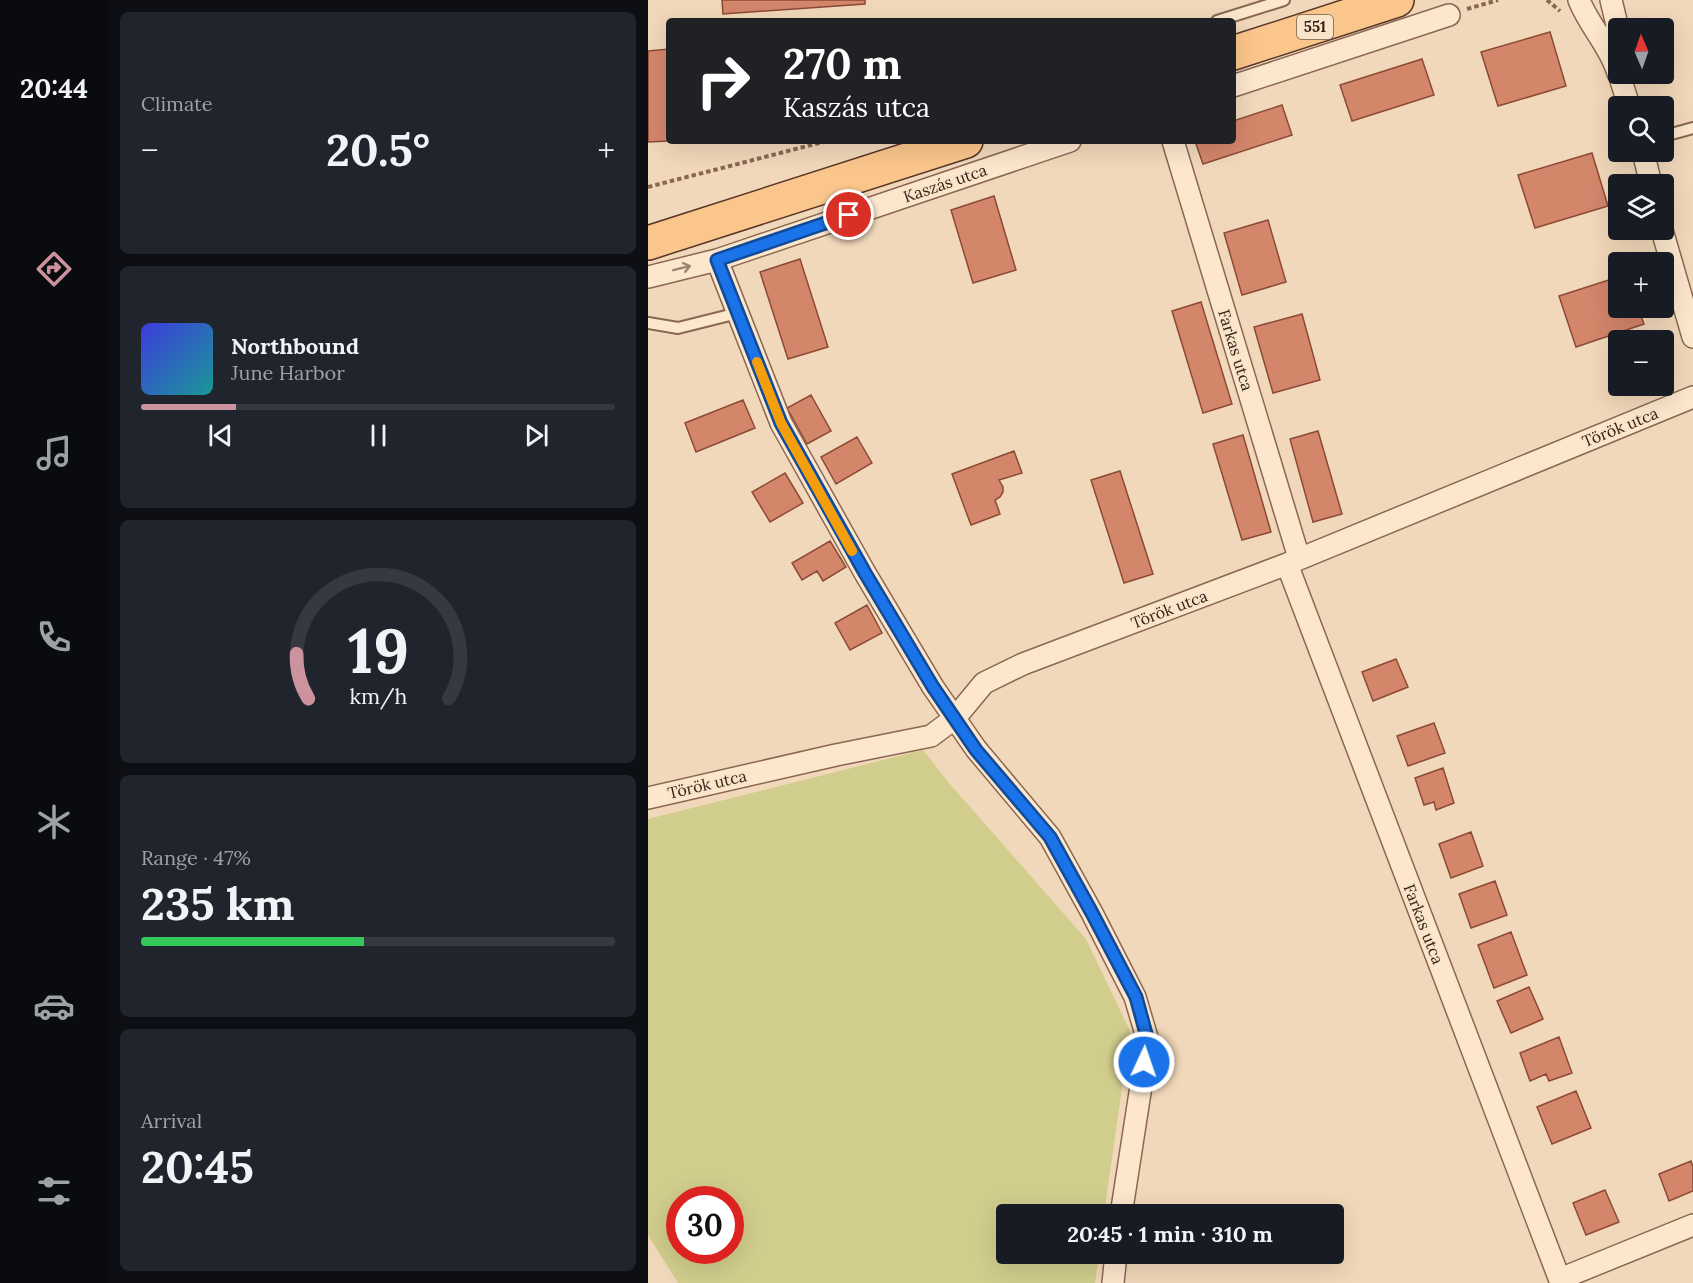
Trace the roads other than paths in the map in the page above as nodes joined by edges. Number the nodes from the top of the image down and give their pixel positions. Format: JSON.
{"nodes":[{"id":1,"x":1284,"y":0,"type":"edge"},
{"id":2,"x":1397,"y":0,"type":"edge"},
{"id":3,"x":1579,"y":0,"type":"edge"},
{"id":4,"x":1611,"y":0,"type":"edge"},
{"id":5,"x":1449,"y":15,"type":"road end"},
{"id":6,"x":1227,"y":18,"type":"edge"},
{"id":7,"x":1615,"y":18,"type":"edge"},
{"id":8,"x":1236,"y":52,"type":"edge"},
{"id":9,"x":1608,"y":53,"type":"edge"},
{"id":10,"x":1236,"y":85,"type":"edge"},
{"id":11,"x":1693,"y":128,"type":"edge"},
{"id":12,"x":1674,"y":133,"type":"edge"},
{"id":13,"x":957,"y":144,"type":"edge"},
{"id":14,"x":1061,"y":144,"type":"edge"},
{"id":15,"x":1174,"y":144,"type":"edge"},
{"id":16,"x":1665,"y":240,"type":"edge"},
{"id":17,"x":648,"y":243,"type":"edge"},
{"id":18,"x":717,"y":260,"type":"junction"},
{"id":19,"x":648,"y":277,"type":"edge"},
{"id":20,"x":738,"y":314,"type":"junction"},
{"id":21,"x":648,"y":323,"type":"edge"},
{"id":22,"x":1693,"y":337,"type":"edge"},
{"id":23,"x":1693,"y":397,"type":"edge"},
{"id":24,"x":1293,"y":561,"type":"junction"},
{"id":25,"x":955,"y":718,"type":"junction"},
{"id":26,"x":648,"y":798,"type":"edge"},
{"id":27,"x":1122,"y":1204,"type":"edge"},
{"id":28,"x":1693,"y":1225,"type":"edge"},
{"id":29,"x":1115,"y":1264,"type":"edge"},
{"id":30,"x":1561,"y":1281,"type":"edge"},
{"id":31,"x":1113,"y":1283,"type":"edge"}],
"edges":[{"from":1,"to":6,"type":"lane"},
{"from":2,"to":8,"type":"main road","number":"551"},
{"from":3,"to":9,"type":"street"},
{"from":4,"to":7,"type":"street"},
{"from":5,"to":10,"type":"street"},
{"from":11,"to":12,"type":"lane"},
{"from":13,"to":17,"type":"main road"},
{"from":14,"to":18,"type":"street","name":"Kaszás utca"},
{"from":15,"to":24,"type":"street","name":"Farkas utca"},
{"from":16,"to":22,"type":"street"},
{"from":19,"to":18,"type":"street","name":"Kaszás utca","one_way":true},
{"from":18,"to":20,"type":"street"},
{"from":20,"to":21,"type":"lane"},
{"from":20,"to":25,"type":"street"},
{"from":23,"to":24,"type":"street","name":"Török utca"},
{"from":24,"to":25,"type":"street","name":"Török utca"},
{"from":24,"to":30,"type":"street","name":"Farkas utca"},
{"from":25,"to":26,"type":"street","name":"Török utca"},
{"from":25,"to":27,"type":"street"},
{"from":28,"to":30,"type":"street"},
{"from":29,"to":31,"type":"street"}]}
